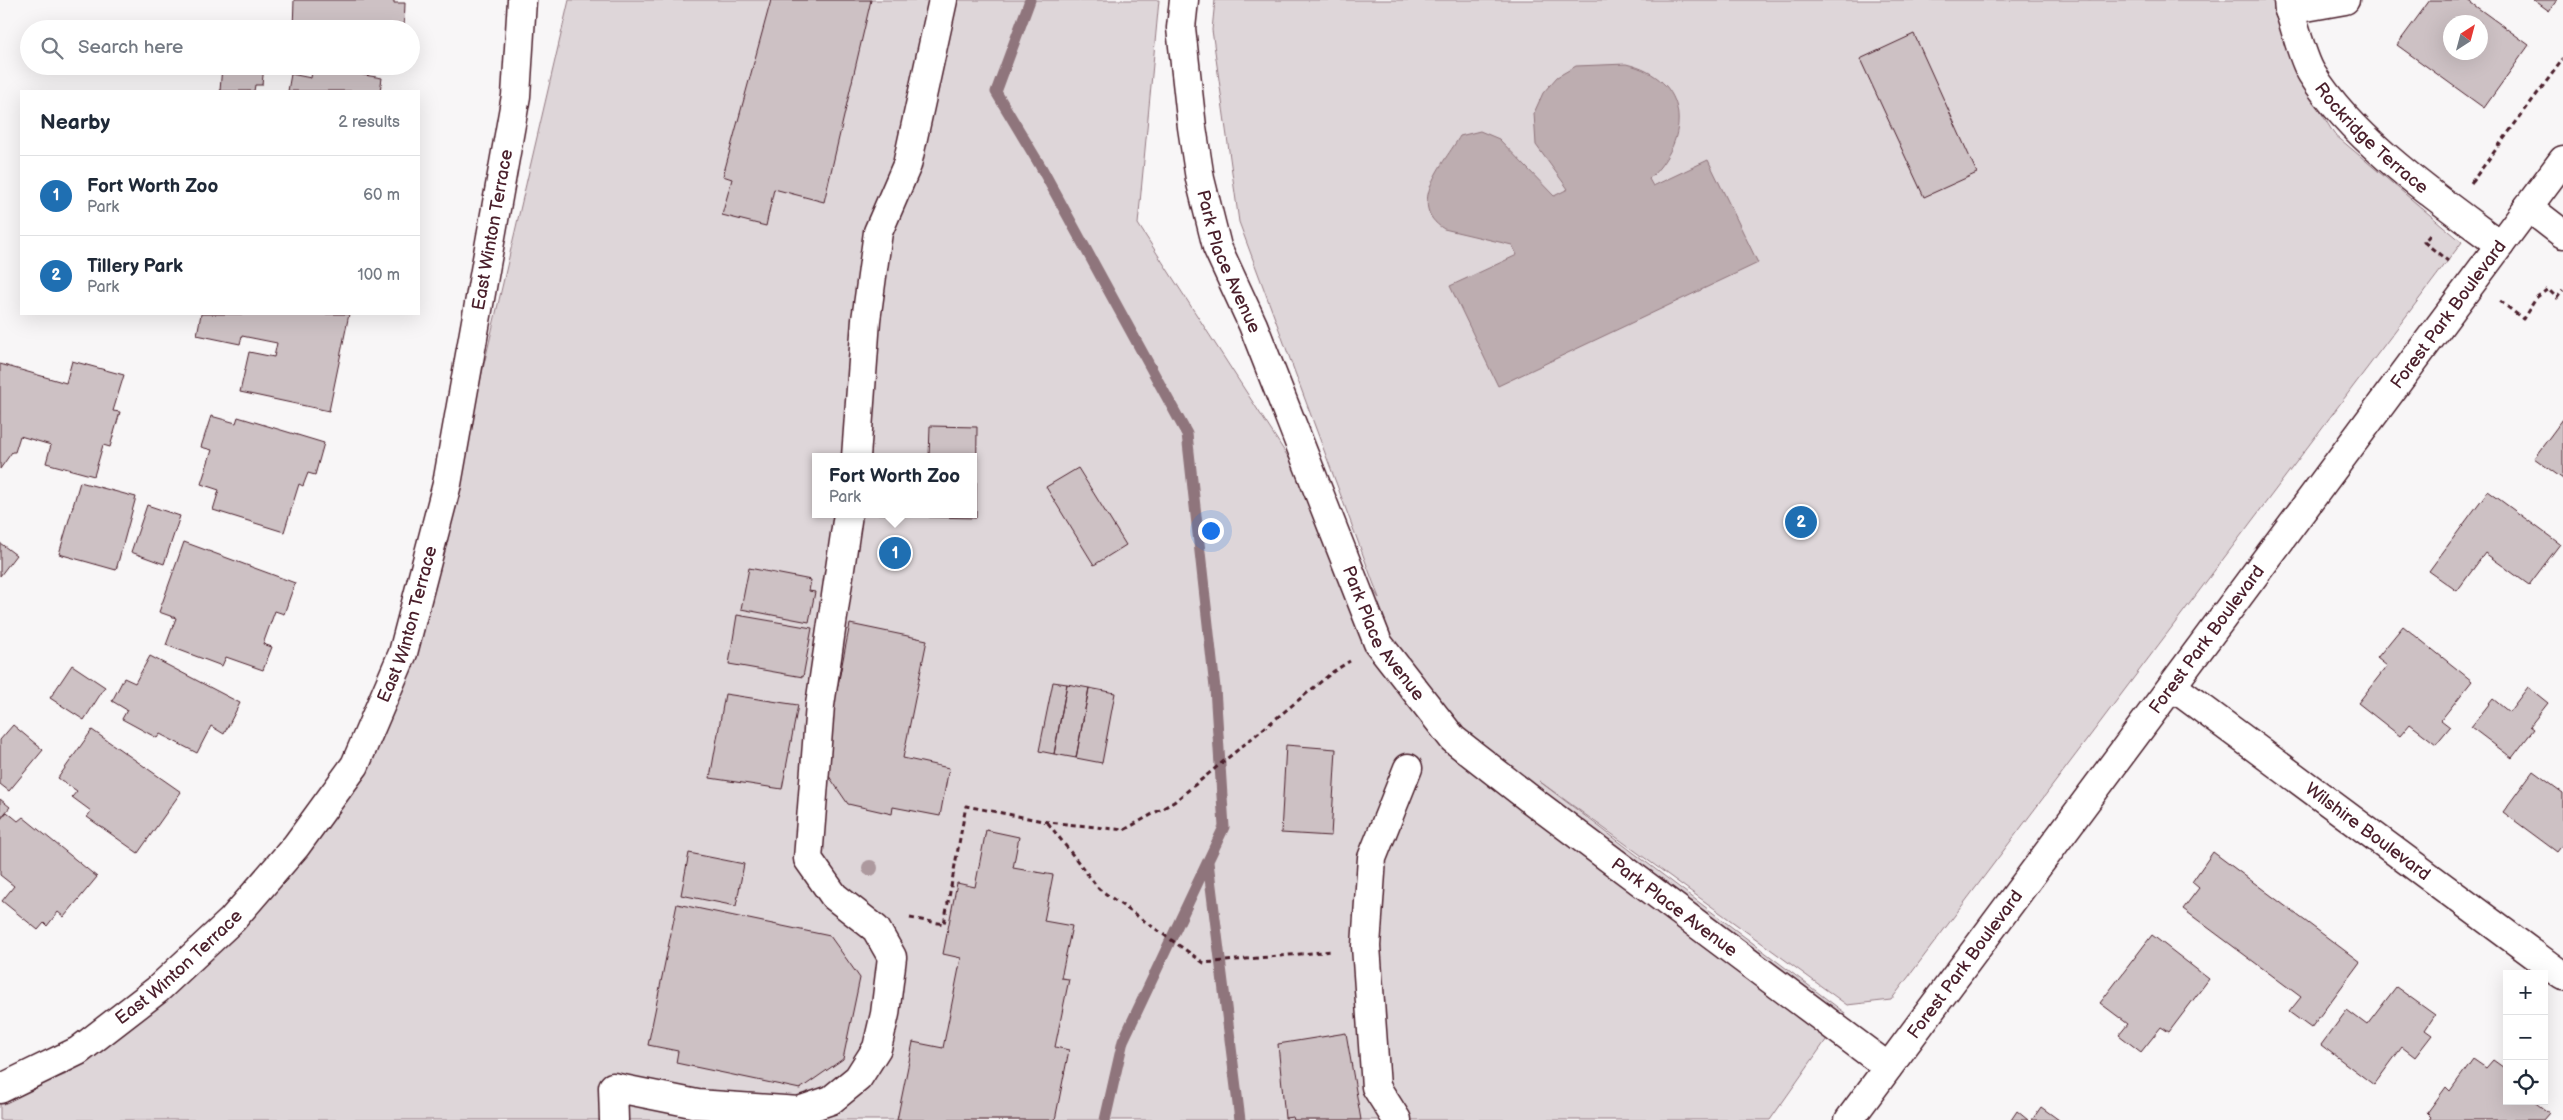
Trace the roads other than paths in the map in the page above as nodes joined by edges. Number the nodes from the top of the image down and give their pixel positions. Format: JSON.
{"nodes":[{"id":1,"x":522,"y":0,"type":"edge"},
{"id":2,"x":943,"y":0,"type":"edge"},
{"id":3,"x":1184,"y":0,"type":"edge"},
{"id":4,"x":2345,"y":0,"type":"edge"},
{"id":5,"x":2288,"y":5,"type":"edge"},
{"id":6,"x":2563,"y":160,"type":"edge"},
{"id":7,"x":2528,"y":207,"type":"junction"},
{"id":8,"x":2563,"y":234,"type":"edge"},
{"id":9,"x":2500,"y":245,"type":"junction"},
{"id":10,"x":856,"y":453,"type":"edge"},
{"id":11,"x":847,"y":518,"type":"edge"},
{"id":12,"x":2172,"y":686,"type":"junction"},
{"id":13,"x":1408,"y":768,"type":"dead end"},
{"id":14,"x":2563,"y":976,"type":"edge"},
{"id":15,"x":1888,"y":1067,"type":"junction"},
{"id":16,"x":0,"y":1089,"type":"edge"},
{"id":17,"x":614,"y":1120,"type":"edge"},
{"id":18,"x":1396,"y":1120,"type":"edge"},
{"id":19,"x":1849,"y":1120,"type":"edge"}],
"edges":[{"from":1,"to":16,"type":"street","name":"East Winton Terrace"},
{"from":2,"to":10,"type":"street"},
{"from":3,"to":15,"type":"street","name":"Park Place Avenue"},
{"from":4,"to":5,"type":"street"},
{"from":5,"to":9,"type":"street","name":"Rockridge Terrace"},
{"from":6,"to":7,"type":"street","name":"Forest Park Boulevard"},
{"from":7,"to":8,"type":"street"},
{"from":7,"to":9,"type":"street","name":"Forest Park Boulevard"},
{"from":9,"to":12,"type":"street","name":"Forest Park Boulevard"},
{"from":11,"to":17,"type":"street"},
{"from":12,"to":14,"type":"street","name":"Wilshire Boulevard"},
{"from":12,"to":15,"type":"street","name":"Forest Park Boulevard"},
{"from":13,"to":18,"type":"street"},
{"from":15,"to":19,"type":"street","name":"Forest Park Boulevard"}]}
